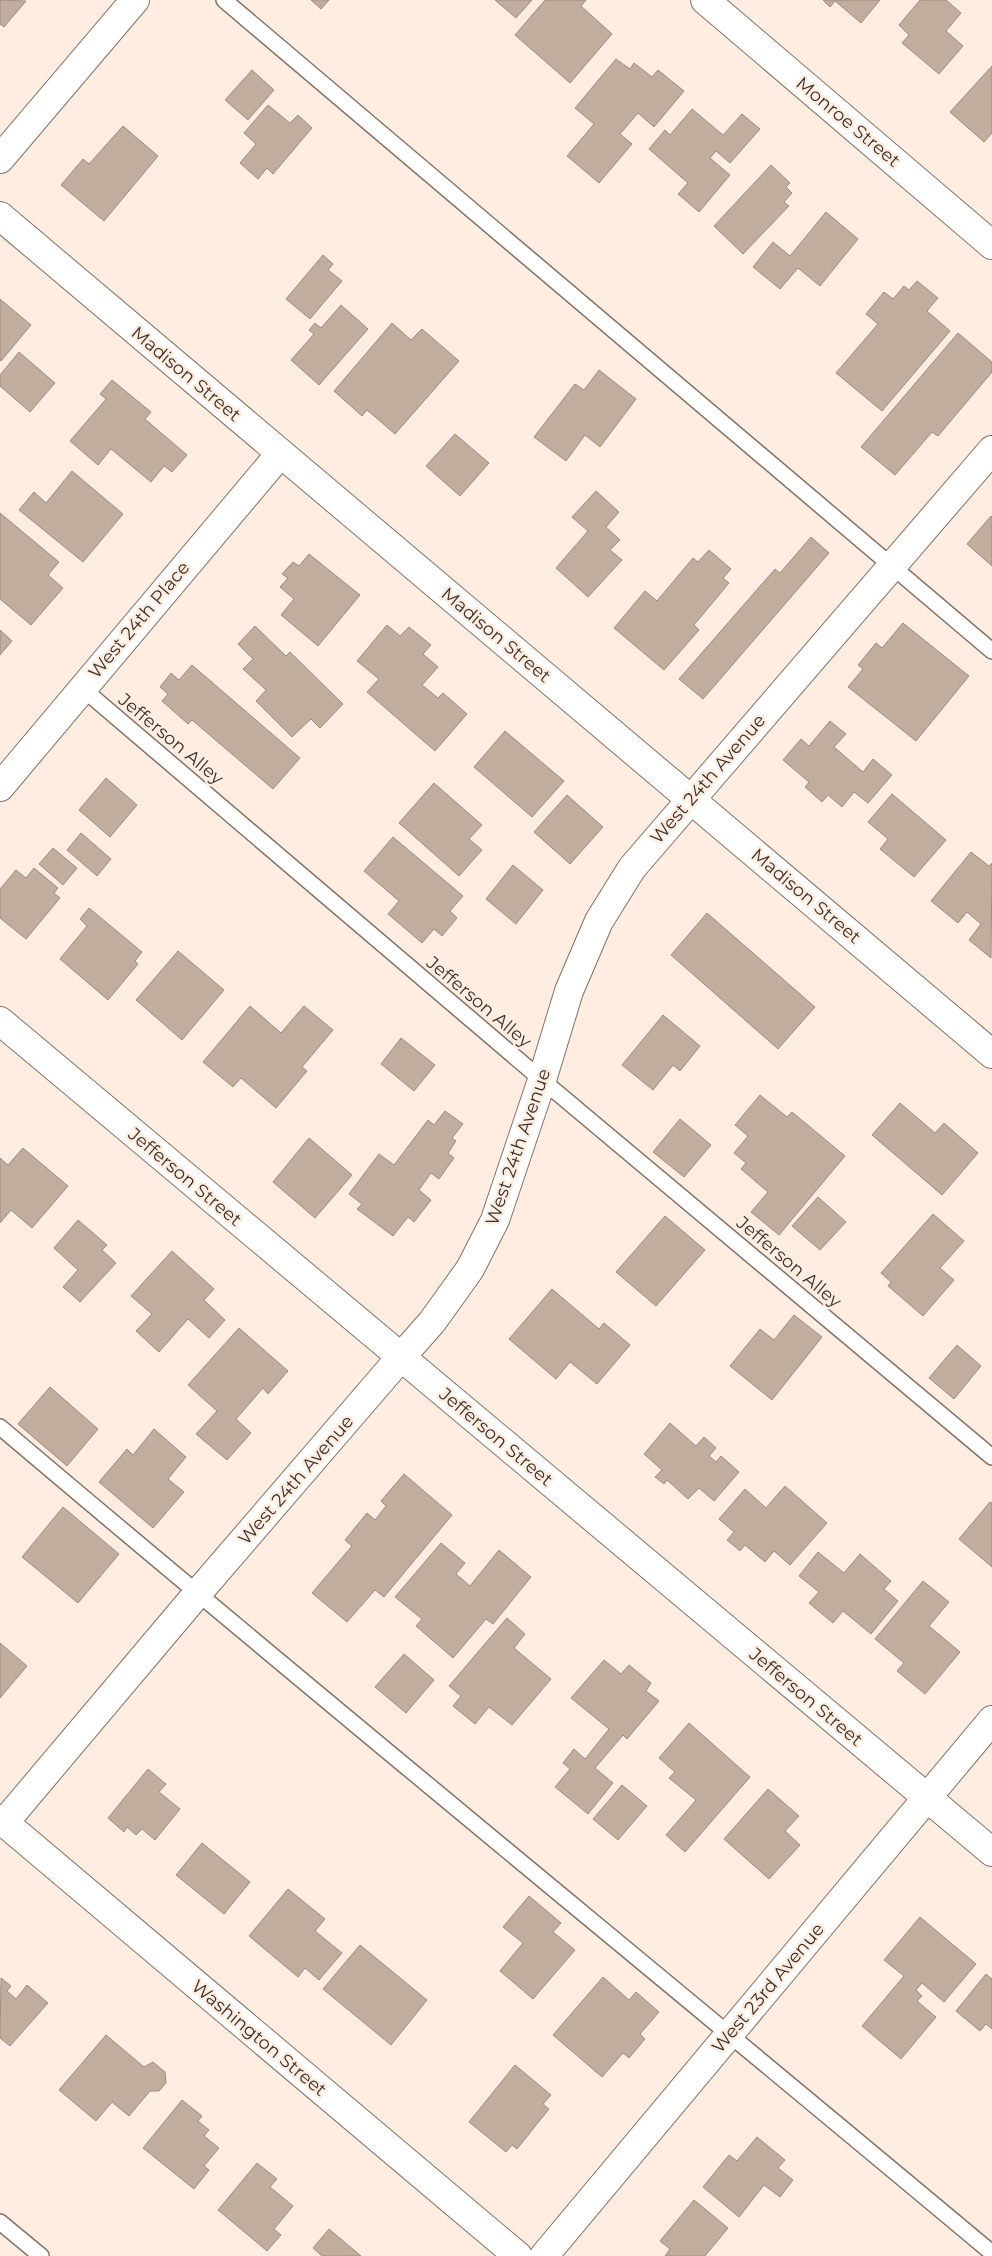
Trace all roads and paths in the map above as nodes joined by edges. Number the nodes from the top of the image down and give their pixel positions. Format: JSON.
{"nodes":[{"id":1,"x":135,"y":0,"type":"edge"},
{"id":2,"x":224,"y":0,"type":"edge"},
{"id":3,"x":704,"y":0,"type":"edge"},
{"id":4,"x":0,"y":159,"type":"edge"},
{"id":5,"x":0,"y":216,"type":"edge"},
{"id":6,"x":992,"y":244,"type":"edge"},
{"id":7,"x":992,"y":450,"type":"edge"},
{"id":8,"x":280,"y":454,"type":"junction"},
{"id":9,"x":890,"y":566,"type":"junction"},
{"id":10,"x":992,"y":651,"type":"edge"},
{"id":11,"x":82,"y":688,"type":"junction"},
{"id":12,"x":0,"y":787,"type":"edge"},
{"id":13,"x":691,"y":799,"type":"junction"},
{"id":14,"x":0,"y":1021,"type":"edge"},
{"id":15,"x":992,"y":1054,"type":"edge"},
{"id":16,"x":542,"y":1080,"type":"junction"},
{"id":17,"x":401,"y":1357,"type":"junction"},
{"id":18,"x":0,"y":1426,"type":"edge"},
{"id":19,"x":992,"y":1457,"type":"edge"},
{"id":20,"x":197,"y":1594,"type":"junction"},
{"id":21,"x":992,"y":1720,"type":"edge"},
{"id":22,"x":927,"y":1798,"type":"junction"},
{"id":23,"x":2,"y":1821,"type":"edge"},
{"id":24,"x":992,"y":1852,"type":"edge"},
{"id":25,"x":730,"y":2034,"type":"junction"},
{"id":26,"x":0,"y":2222,"type":"edge"},
{"id":27,"x":992,"y":2253,"type":"edge"},
{"id":28,"x":41,"y":2256,"type":"edge"},
{"id":29,"x":518,"y":2256,"type":"edge"},
{"id":30,"x":544,"y":2256,"type":"edge"}],
"edges":[{"from":1,"to":4,"type":"street"},
{"from":2,"to":9,"type":"lane"},
{"from":3,"to":6,"type":"street","name":"Monroe Street"},
{"from":5,"to":8,"type":"street","name":"Madison Street"},
{"from":7,"to":9,"type":"street","name":"West 24th Avenue"},
{"from":8,"to":11,"type":"street","name":"West 24th Place"},
{"from":8,"to":13,"type":"street","name":"Madison Street"},
{"from":9,"to":10,"type":"lane"},
{"from":9,"to":13,"type":"street","name":"West 24th Avenue"},
{"from":11,"to":12,"type":"street","name":"West 24th Place"},
{"from":11,"to":16,"type":"lane","name":"Jefferson Alley"},
{"from":13,"to":15,"type":"street","name":"Madison Street"},
{"from":13,"to":16,"type":"street","name":"West 24th Avenue"},
{"from":14,"to":17,"type":"street","name":"Jefferson Street"},
{"from":16,"to":17,"type":"street","name":"West 24th Avenue"},
{"from":16,"to":19,"type":"lane","name":"Jefferson Alley"},
{"from":17,"to":20,"type":"street","name":"West 24th Avenue"},
{"from":17,"to":22,"type":"street","name":"Jefferson Street"},
{"from":18,"to":20,"type":"lane"},
{"from":20,"to":23,"type":"street","name":"West 24th Avenue"},
{"from":20,"to":25,"type":"lane"},
{"from":21,"to":22,"type":"street","name":"West 23rd Avenue"},
{"from":22,"to":24,"type":"street","name":"Jefferson Street"},
{"from":22,"to":25,"type":"street","name":"West 23rd Avenue"},
{"from":23,"to":29,"type":"street","name":"Washington Street"},
{"from":25,"to":27,"type":"lane"},
{"from":25,"to":30,"type":"street","name":"West 23rd Avenue"},
{"from":26,"to":28,"type":"lane"}]}
